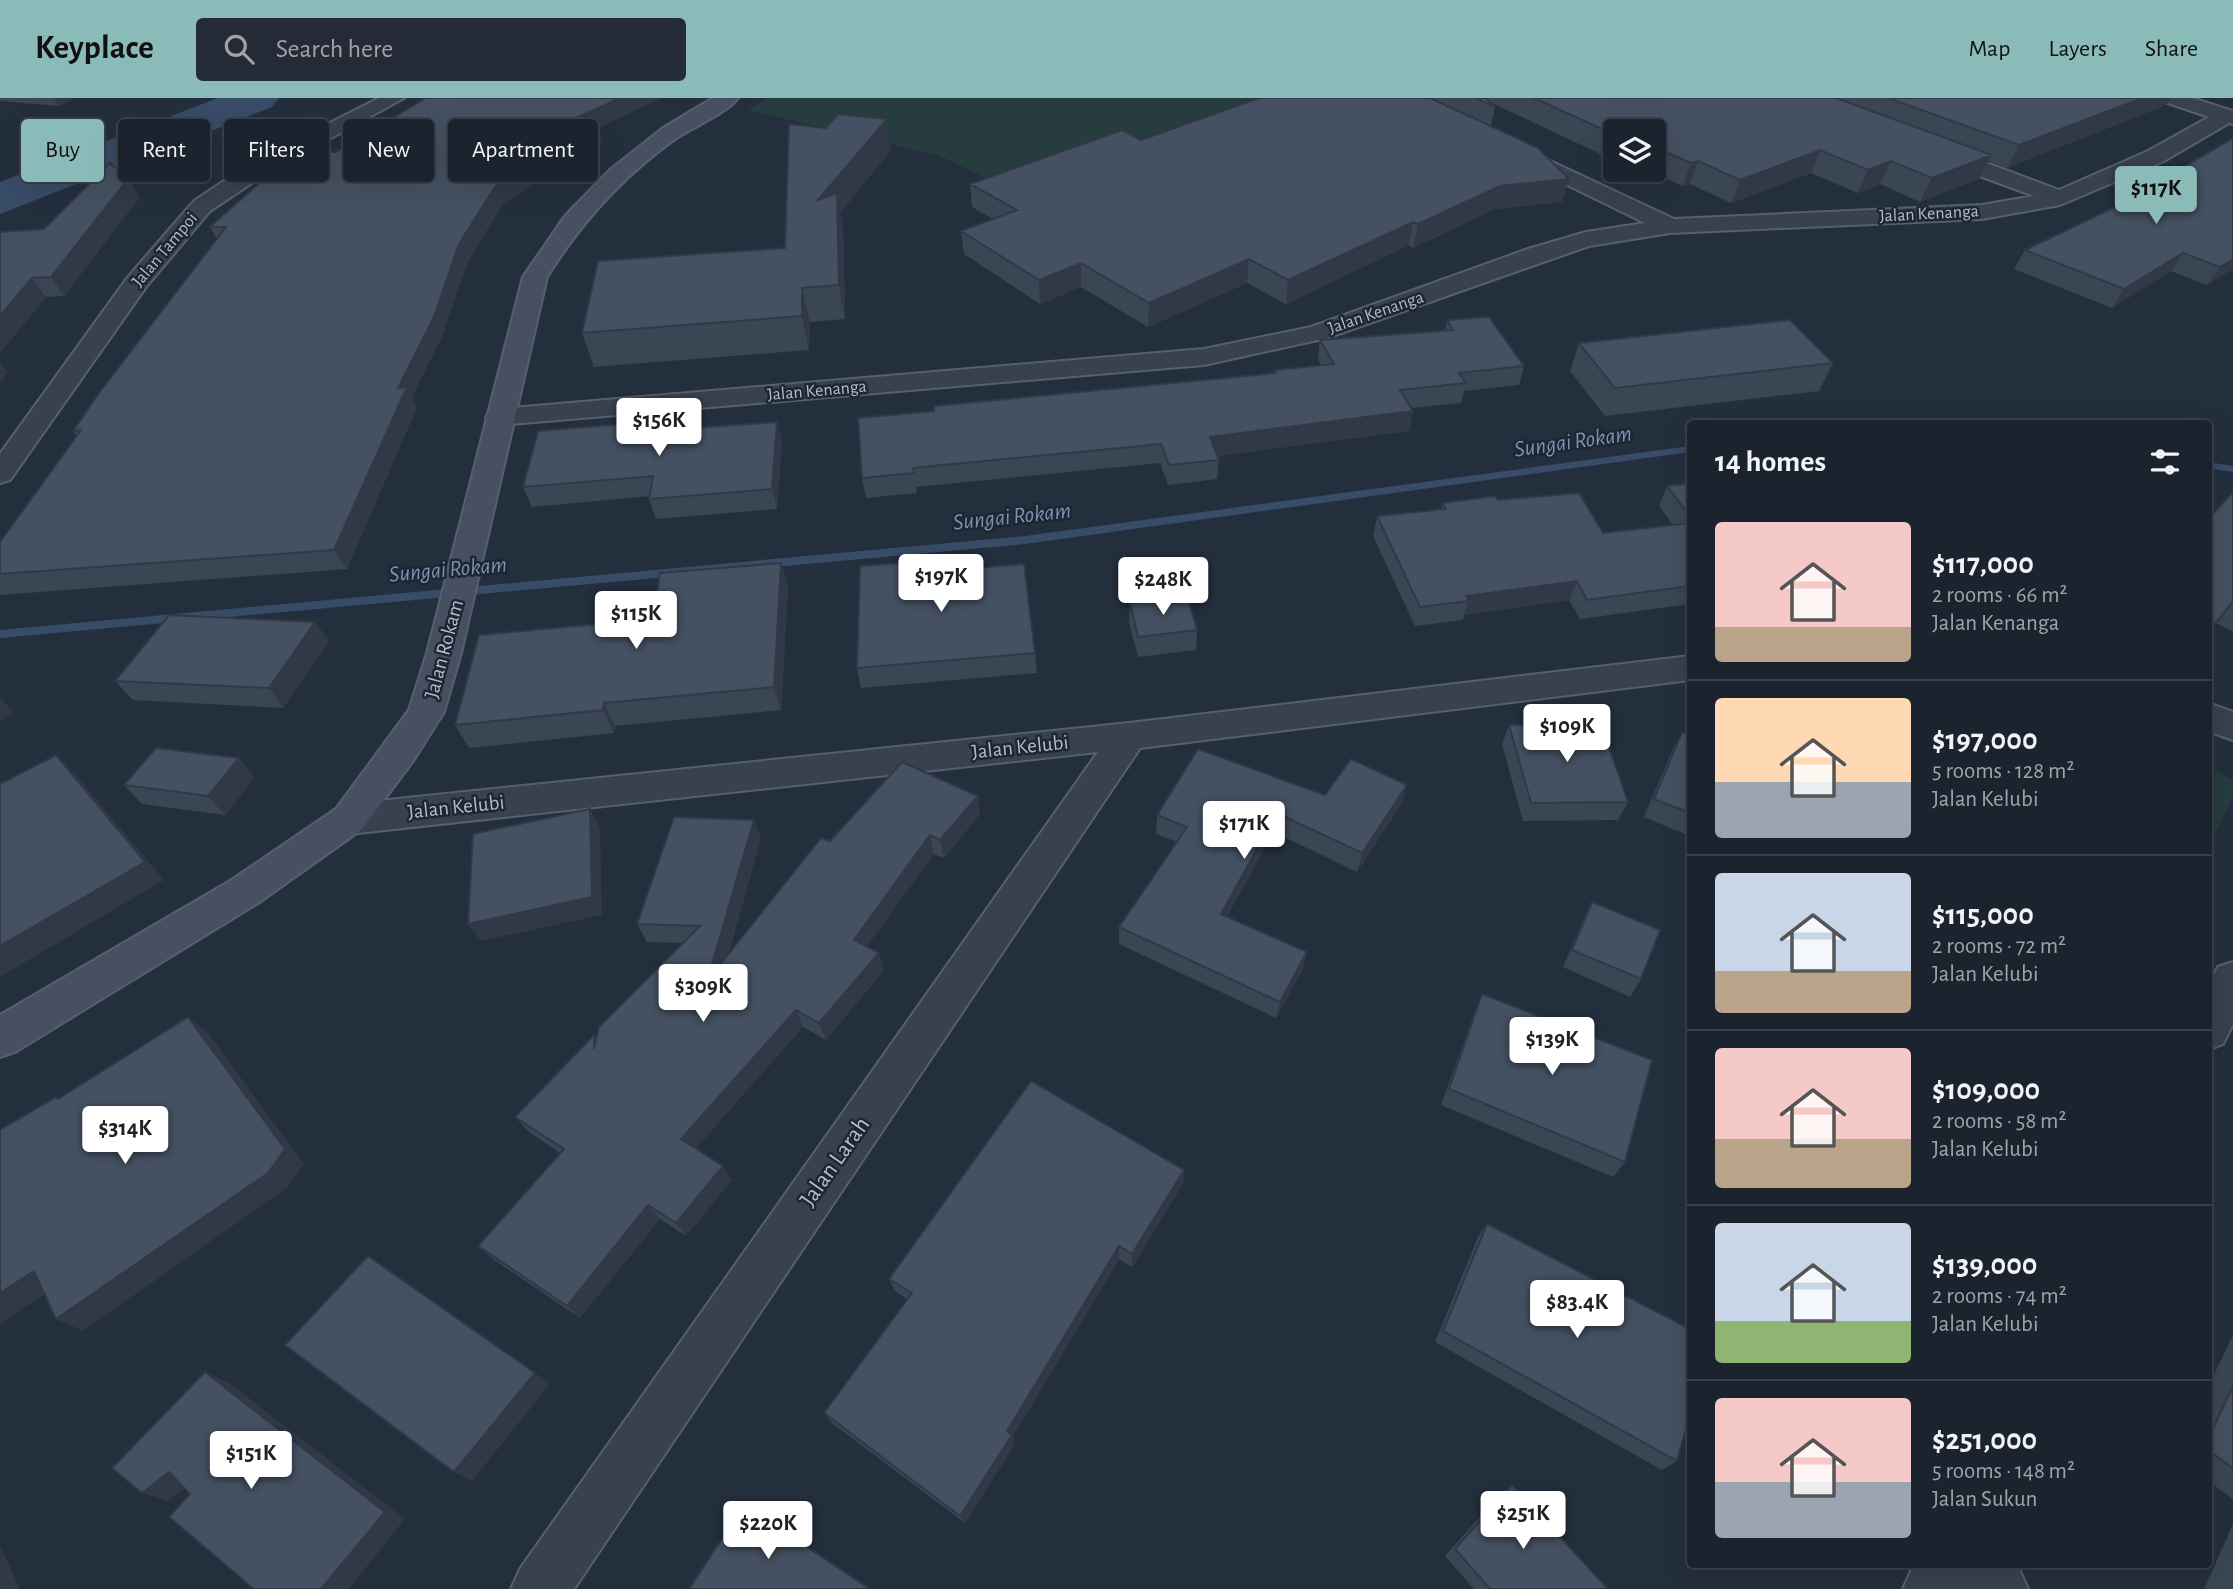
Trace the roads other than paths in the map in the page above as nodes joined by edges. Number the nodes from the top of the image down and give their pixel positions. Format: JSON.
{"nodes":[{"id":1,"x":394,"y":98,"type":"edge"},
{"id":2,"x":2172,"y":98,"type":"edge"},
{"id":3,"x":723,"y":99,"type":"edge"},
{"id":4,"x":2230,"y":117,"type":"edge"},
{"id":5,"x":1498,"y":143,"type":"edge"},
{"id":6,"x":1920,"y":146,"type":"edge"},
{"id":7,"x":2060,"y":198,"type":"junction"},
{"id":8,"x":1670,"y":226,"type":"junction"},
{"id":9,"x":500,"y":417,"type":"junction"},
{"id":10,"x":0,"y":474,"type":"edge"},
{"id":11,"x":1687,"y":668,"type":"edge"},
{"id":12,"x":2212,"y":718,"type":"edge"},
{"id":13,"x":2233,"y":727,"type":"edge"},
{"id":14,"x":1129,"y":736,"type":"junction"},
{"id":15,"x":349,"y":819,"type":"junction"},
{"id":16,"x":2233,"y":980,"type":"edge"},
{"id":17,"x":2212,"y":1023,"type":"edge"},
{"id":18,"x":0,"y":1038,"type":"edge"},
{"id":19,"x":1941,"y":1568,"type":"edge"},
{"id":20,"x":1973,"y":1568,"type":"edge"},
{"id":21,"x":540,"y":1589,"type":"edge"},
{"id":22,"x":1932,"y":1589,"type":"edge"},
{"id":23,"x":2000,"y":1589,"type":"edge"}],
"edges":[{"from":1,"to":10,"type":"street","name":"Jalan Tampoi"},
{"from":2,"to":4,"type":"street"},
{"from":3,"to":9,"type":"main road","name":"Jalan Rokam"},
{"from":4,"to":7,"type":"street","name":"Jalan Kenanga"},
{"from":5,"to":8,"type":"street"},
{"from":6,"to":7,"type":"street"},
{"from":7,"to":8,"type":"street","name":"Jalan Kenanga"},
{"from":8,"to":9,"type":"street","name":"Jalan Kenanga"},
{"from":9,"to":15,"type":"main road","name":"Jalan Rokam"},
{"from":11,"to":14,"type":"street","name":"Jalan Kelubi"},
{"from":12,"to":13,"type":"street"},
{"from":14,"to":15,"type":"street","name":"Jalan Kelubi"},
{"from":14,"to":21,"type":"street","name":"Jalan Larah"},
{"from":15,"to":18,"type":"main road","name":"Jalan Rokam"},
{"from":16,"to":17,"type":"street"},
{"from":19,"to":22,"type":"street"},
{"from":20,"to":23,"type":"street"}]}
